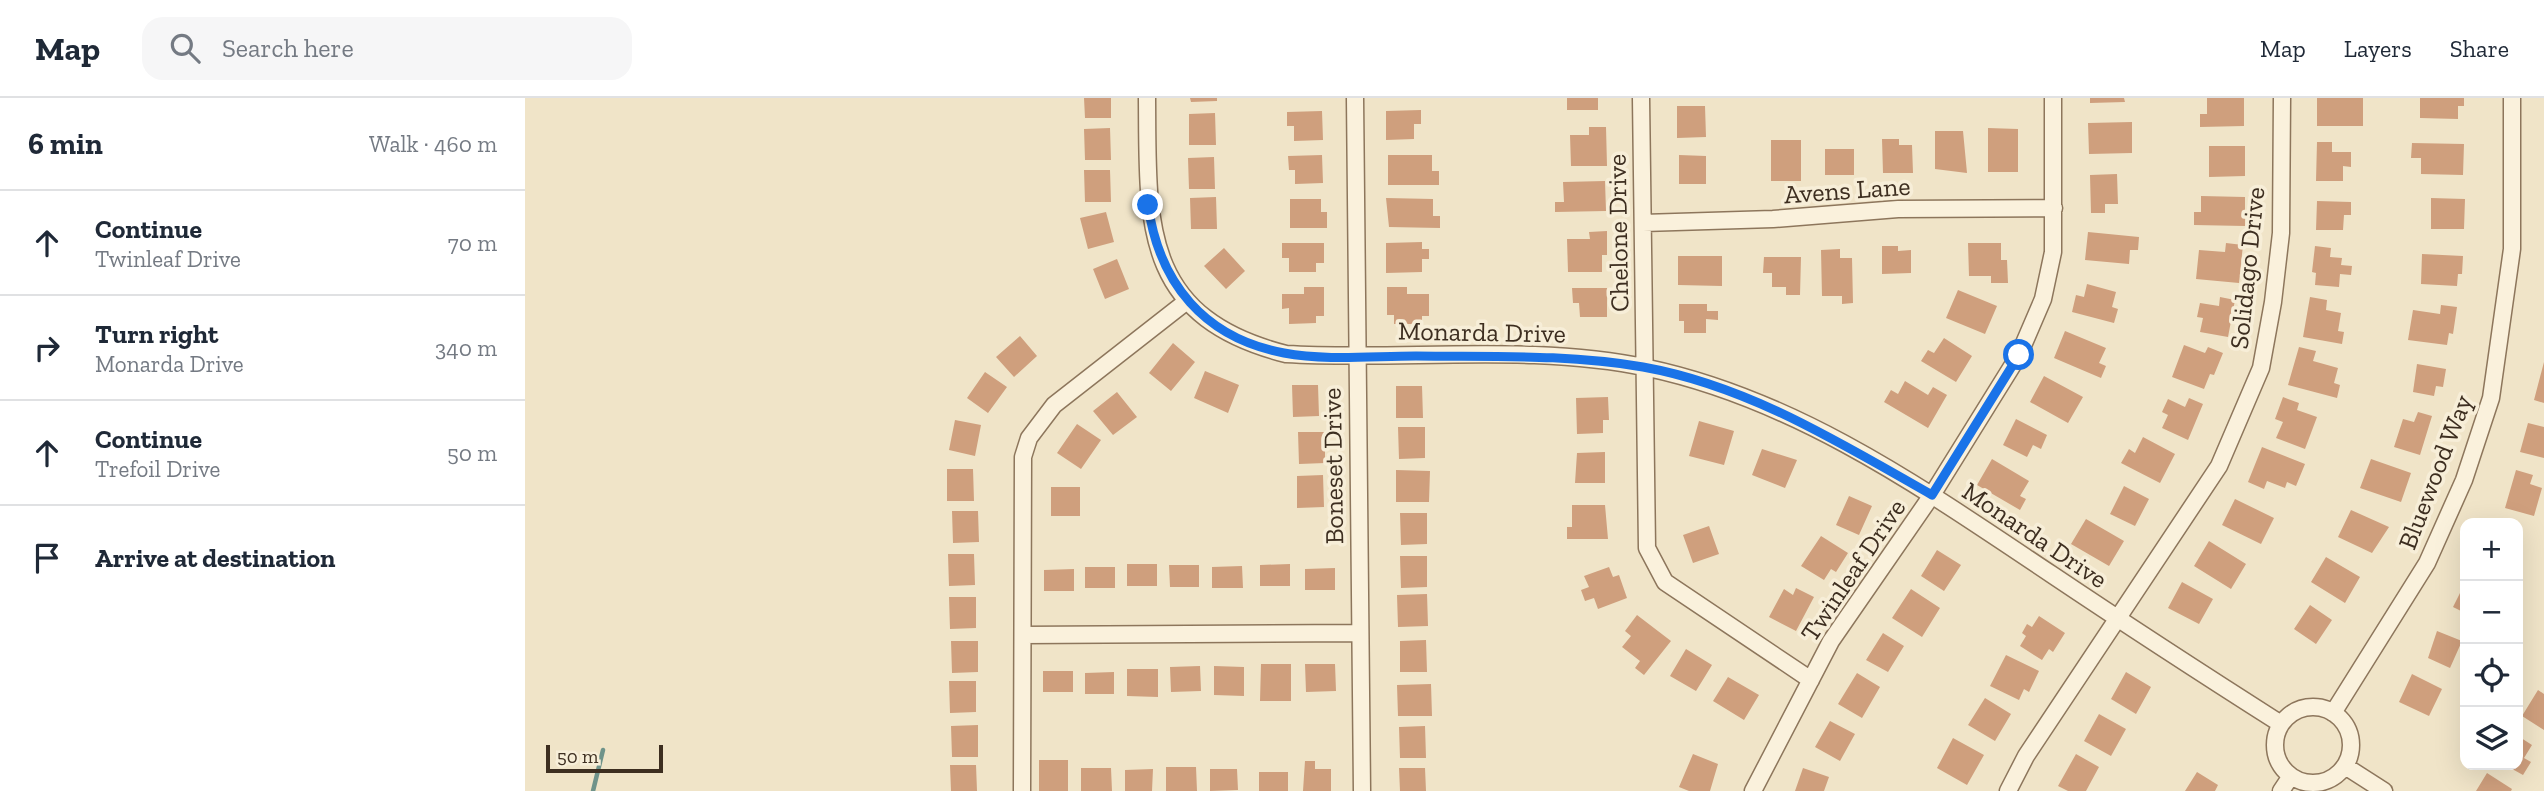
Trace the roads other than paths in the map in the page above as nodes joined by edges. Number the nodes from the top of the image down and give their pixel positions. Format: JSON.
{"nodes":[{"id":1,"x":1147,"y":98,"type":"edge"},
{"id":2,"x":1355,"y":98,"type":"edge"},
{"id":3,"x":1640,"y":98,"type":"edge"},
{"id":4,"x":2053,"y":98,"type":"edge"},
{"id":5,"x":2282,"y":98,"type":"edge"},
{"id":6,"x":2512,"y":98,"type":"edge"},
{"id":7,"x":2054,"y":208,"type":"junction"},
{"id":8,"x":1643,"y":223,"type":"junction"},
{"id":9,"x":1187,"y":301,"type":"junction"},
{"id":10,"x":1356,"y":356,"type":"junction"},
{"id":11,"x":1645,"y":368,"type":"junction"},
{"id":12,"x":1932,"y":495,"type":"junction"},
{"id":13,"x":2119,"y":620,"type":"junction"},
{"id":14,"x":1360,"y":633,"type":"junction"},
{"id":15,"x":1023,"y":635,"type":"junction"},
{"id":16,"x":1811,"y":680,"type":"junction"},
{"id":17,"x":2333,"y":713,"type":"junction"},
{"id":18,"x":2281,"y":724,"type":"junction"},
{"id":19,"x":2345,"y":766,"type":"junction"},
{"id":20,"x":2291,"y":776,"type":"junction"},
{"id":21,"x":1022,"y":791,"type":"edge"},
{"id":22,"x":1362,"y":791,"type":"edge"},
{"id":23,"x":1753,"y":791,"type":"edge"},
{"id":24,"x":2008,"y":791,"type":"edge"},
{"id":25,"x":2281,"y":791,"type":"edge"},
{"id":26,"x":2384,"y":791,"type":"edge"}],
"edges":[{"from":1,"to":9,"type":"street","name":"Monarda Drive"},
{"from":2,"to":10,"type":"street","name":"Boneset Drive"},
{"from":3,"to":8,"type":"street","name":"Chelone Drive"},
{"from":4,"to":7,"type":"street","name":"Twinleaf Drive"},
{"from":5,"to":13,"type":"street","name":"Solidago Drive"},
{"from":6,"to":17,"type":"street","name":"Bluewood Way"},
{"from":7,"to":8,"type":"street","name":"Avens Lane"},
{"from":7,"to":12,"type":"street","name":"Twinleaf Drive"},
{"from":8,"to":11,"type":"street","name":"Chelone Drive"},
{"from":9,"to":10,"type":"street","name":"Monarda Drive"},
{"from":9,"to":15,"type":"street"},
{"from":10,"to":11,"type":"street","name":"Monarda Drive"},
{"from":10,"to":14,"type":"street","name":"Boneset Drive"},
{"from":11,"to":12,"type":"street","name":"Monarda Drive"},
{"from":11,"to":16,"type":"street","name":"Chelone Drive"},
{"from":12,"to":13,"type":"street","name":"Monarda Drive"},
{"from":12,"to":16,"type":"street","name":"Twinleaf Drive"},
{"from":13,"to":18,"type":"street","name":"Monarda Drive"},
{"from":13,"to":24,"type":"street","name":"Solidago Drive"},
{"from":14,"to":15,"type":"street"},
{"from":14,"to":22,"type":"street","name":"Boneset Drive"},
{"from":15,"to":21,"type":"street"},
{"from":16,"to":23,"type":"street","name":"Twinleaf Drive"},
{"from":17,"to":18,"type":"street"},
{"from":17,"to":19,"type":"street"},
{"from":18,"to":20,"type":"street"},
{"from":19,"to":20,"type":"street"},
{"from":19,"to":26,"type":"street"},
{"from":20,"to":25,"type":"street"}]}
